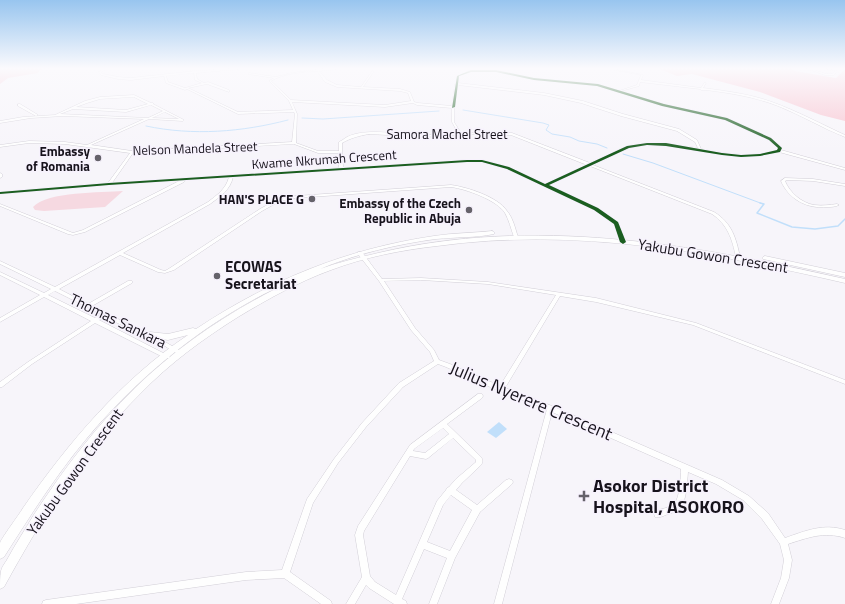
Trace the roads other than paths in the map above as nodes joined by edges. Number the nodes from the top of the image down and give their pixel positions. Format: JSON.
{"nodes":[{"id":1,"x":131,"y":96,"type":"edge"},
{"id":2,"x":134,"y":96,"type":"edge"},
{"id":3,"x":202,"y":96,"type":"edge"},
{"id":4,"x":285,"y":96,"type":"edge"},
{"id":5,"x":411,"y":96,"type":"edge"},
{"id":6,"x":454,"y":96,"type":"edge"},
{"id":7,"x":554,"y":96,"type":"edge"},
{"id":8,"x":637,"y":96,"type":"edge"},
{"id":9,"x":743,"y":96,"type":"edge"},
{"id":10,"x":290,"y":101,"type":"junction"},
{"id":11,"x":412,"y":102,"type":"junction"},
{"id":12,"x":152,"y":104,"type":"junction"},
{"id":13,"x":19,"y":105,"type":"dead end"},
{"id":14,"x":453,"y":107,"type":"junction"},
{"id":15,"x":73,"y":108,"type":"junction"},
{"id":16,"x":165,"y":111,"type":"junction"},
{"id":17,"x":295,"y":111,"type":"junction"},
{"id":18,"x":56,"y":115,"type":"junction"},
{"id":19,"x":38,"y":116,"type":"junction"},
{"id":20,"x":146,"y":119,"type":"junction"},
{"id":21,"x":0,"y":122,"type":"edge"},
{"id":22,"x":460,"y":134,"type":"junction"},
{"id":23,"x":845,"y":136,"type":"edge"},
{"id":24,"x":294,"y":144,"type":"junction"},
{"id":25,"x":89,"y":145,"type":"junction"},
{"id":26,"x":0,"y":146,"type":"edge"},
{"id":27,"x":700,"y":150,"type":"junction"},
{"id":28,"x":779,"y":151,"type":"junction"},
{"id":29,"x":132,"y":152,"type":"junction"},
{"id":30,"x":340,"y":152,"type":"junction"},
{"id":31,"x":591,"y":164,"type":"junction"},
{"id":32,"x":341,"y":169,"type":"junction"},
{"id":33,"x":845,"y":169,"type":"edge"},
{"id":34,"x":0,"y":174,"type":"edge"},
{"id":35,"x":231,"y":176,"type":"junction"},
{"id":36,"x":0,"y":177,"type":"edge"},
{"id":37,"x":185,"y":180,"type":"junction"},
{"id":38,"x":109,"y":184,"type":"junction"},
{"id":39,"x":546,"y":185,"type":"junction"},
{"id":40,"x":845,"y":185,"type":"edge"},
{"id":41,"x":0,"y":193,"type":"edge"},
{"id":42,"x":0,"y":205,"type":"edge"},
{"id":43,"x":836,"y":205,"type":"dead end"},
{"id":44,"x":515,"y":235,"type":"junction"},
{"id":45,"x":622,"y":240,"type":"junction"},
{"id":46,"x":120,"y":253,"type":"junction"},
{"id":47,"x":362,"y":255,"type":"junction"},
{"id":48,"x":737,"y":255,"type":"junction"},
{"id":49,"x":1,"y":264,"type":"edge"},
{"id":50,"x":0,"y":273,"type":"edge"},
{"id":51,"x":845,"y":275,"type":"edge"},
{"id":52,"x":381,"y":280,"type":"junction"},
{"id":53,"x":845,"y":281,"type":"edge"},
{"id":54,"x":130,"y":282,"type":"dead end"},
{"id":55,"x":54,"y":290,"type":"junction"},
{"id":56,"x":559,"y":294,"type":"junction"},
{"id":57,"x":43,"y":296,"type":"junction"},
{"id":58,"x":89,"y":306,"type":"junction"},
{"id":59,"x":105,"y":314,"type":"junction"},
{"id":60,"x":0,"y":320,"type":"edge"},
{"id":61,"x":95,"y":320,"type":"junction"},
{"id":62,"x":202,"y":327,"type":"junction"},
{"id":63,"x":150,"y":335,"type":"junction"},
{"id":64,"x":173,"y":348,"type":"junction"},
{"id":65,"x":180,"y":353,"type":"junction"},
{"id":66,"x":164,"y":356,"type":"junction"},
{"id":67,"x":172,"y":360,"type":"junction"},
{"id":68,"x":437,"y":362,"type":"junction"},
{"id":69,"x":845,"y":382,"type":"edge"},
{"id":70,"x":0,"y":385,"type":"edge"},
{"id":71,"x":501,"y":390,"type":"junction"},
{"id":72,"x":480,"y":396,"type":"dead end"},
{"id":73,"x":550,"y":408,"type":"junction"},
{"id":74,"x":443,"y":424,"type":"junction"},
{"id":75,"x":453,"y":434,"type":"junction"},
{"id":76,"x":410,"y":453,"type":"junction"},
{"id":77,"x":685,"y":468,"type":"junction"},
{"id":78,"x":509,"y":482,"type":"dead end"},
{"id":79,"x":450,"y":490,"type":"junction"},
{"id":80,"x":477,"y":509,"type":"junction"},
{"id":81,"x":658,"y":514,"type":"dead end"},
{"id":82,"x":845,"y":534,"type":"edge"},
{"id":83,"x":782,"y":542,"type":"junction"},
{"id":84,"x":422,"y":544,"type":"junction"},
{"id":85,"x":0,"y":553,"type":"edge"},
{"id":86,"x":452,"y":556,"type":"junction"},
{"id":87,"x":285,"y":574,"type":"junction"},
{"id":88,"x":366,"y":578,"type":"junction"},
{"id":89,"x":0,"y":584,"type":"edge"},
{"id":90,"x":400,"y":602,"type":"edge"},
{"id":91,"x":46,"y":604,"type":"edge"},
{"id":92,"x":328,"y":604,"type":"edge"},
{"id":93,"x":350,"y":604,"type":"edge"},
{"id":94,"x":433,"y":604,"type":"edge"},
{"id":95,"x":498,"y":604,"type":"edge"},
{"id":96,"x":775,"y":604,"type":"edge"}],
"edges":[{"from":1,"to":15,"type":"street"},
{"from":2,"to":12,"type":"street"},
{"from":3,"to":17,"type":"street"},
{"from":4,"to":10,"type":"street"},
{"from":5,"to":11,"type":"street"},
{"from":6,"to":14,"type":"street"},
{"from":7,"to":27,"type":"street"},
{"from":8,"to":28,"type":"street"},
{"from":9,"to":23,"type":"street"},
{"from":10,"to":11,"type":"street"},
{"from":10,"to":17,"type":"street"},
{"from":11,"to":14,"type":"street"},
{"from":12,"to":15,"type":"street"},
{"from":12,"to":16,"type":"street"},
{"from":13,"to":19,"type":"street"},
{"from":14,"to":22,"type":"street"},
{"from":15,"to":18,"type":"street"},
{"from":16,"to":20,"type":"street"},
{"from":16,"to":20,"type":"street"},
{"from":17,"to":24,"type":"street"},
{"from":18,"to":19,"type":"street"},
{"from":18,"to":20,"type":"street"},
{"from":19,"to":21,"type":"street"},
{"from":20,"to":25,"type":"street"},
{"from":22,"to":30,"type":"street","name":"Samora Machel Street"},
{"from":22,"to":31,"type":"street","name":"Samora Machel Street"},
{"from":24,"to":29,"type":"street","name":"Nelson Mandela Street"},
{"from":24,"to":30,"type":"street"},
{"from":25,"to":26,"type":"street","name":"Nelson Mandela Street"},
{"from":25,"to":29,"type":"street","name":"Nelson Mandela Street"},
{"from":27,"to":28,"type":"street"},
{"from":27,"to":31,"type":"street"},
{"from":28,"to":33,"type":"street"},
{"from":29,"to":38,"type":"street"},
{"from":30,"to":32,"type":"street"},
{"from":31,"to":39,"type":"street"},
{"from":31,"to":48,"type":"street","name":"Samora Machel Street"},
{"from":32,"to":35,"type":"street","name":"Kwame Nkrumah Crescent"},
{"from":32,"to":39,"type":"street","name":"Kwame Nkrumah Crescent"},
{"from":34,"to":36,"type":"street"},
{"from":35,"to":37,"type":"street","name":"Kwame Nkrumah Crescent"},
{"from":35,"to":46,"type":"street","name":"Kwame Nkrumah Crescent"},
{"from":37,"to":38,"type":"street","name":"Kwame Nkrumah Crescent"},
{"from":37,"to":42,"type":"street"},
{"from":38,"to":41,"type":"street","name":"Kwame Nkrumah Crescent"},
{"from":39,"to":45,"type":"street","name":"Kwame Nkrumah Crescent"},
{"from":40,"to":43,"type":"street"},
{"from":44,"to":45,"type":"main road","name":"Yakubu Gowon Crescent"},
{"from":44,"to":46,"type":"street"},
{"from":44,"to":47,"type":"main road","name":"Yakubu Gowon Crescent"},
{"from":45,"to":48,"type":"main road","name":"Yakubu Gowon Crescent"},
{"from":46,"to":55,"type":"street","name":"Kwame Nkrumah Crescent"},
{"from":47,"to":52,"type":"street","name":"Julius Nyerere Crescent"},
{"from":47,"to":62,"type":"main road","name":"Yakubu Gowon Crescent"},
{"from":47,"to":65,"type":"main road","name":"Yakubu Gowon Crescent"},
{"from":48,"to":51,"type":"main road","name":"Yakubu Gowon Crescent"},
{"from":48,"to":53,"type":"main road","name":"Yakubu Gowon Crescent"},
{"from":49,"to":55,"type":"street","name":"Thomas Sankara"},
{"from":50,"to":57,"type":"street"},
{"from":52,"to":56,"type":"street"},
{"from":52,"to":68,"type":"street","name":"Julius Nyerere Crescent"},
{"from":54,"to":58,"type":"street"},
{"from":55,"to":57,"type":"street","name":"Kwame Nkrumah Crescent"},
{"from":55,"to":58,"type":"street","name":"Thomas Sankara"},
{"from":56,"to":69,"type":"street"},
{"from":56,"to":71,"type":"street"},
{"from":57,"to":60,"type":"street","name":"Kwame Nkrumah Crescent"},
{"from":57,"to":61,"type":"street"},
{"from":58,"to":59,"type":"street","name":"Thomas Sankara"},
{"from":59,"to":61,"type":"street"},
{"from":59,"to":63,"type":"street","name":"Thomas Sankara"},
{"from":61,"to":66,"type":"street"},
{"from":61,"to":70,"type":"street"},
{"from":62,"to":63,"type":"main road"},
{"from":62,"to":64,"type":"main road","name":"Yakubu Gowon Crescent"},
{"from":63,"to":64,"type":"street","name":"Thomas Sankara"},
{"from":64,"to":65,"type":"street","name":"Thomas Sankara"},
{"from":64,"to":66,"type":"main road","name":"Yakubu Gowon Crescent"},
{"from":65,"to":67,"type":"main road","name":"Yakubu Gowon Crescent"},
{"from":66,"to":67,"type":"street"},
{"from":66,"to":85,"type":"main road","name":"Yakubu Gowon Crescent"},
{"from":67,"to":89,"type":"main road","name":"Yakubu Gowon Crescent"},
{"from":68,"to":71,"type":"street","name":"Julius Nyerere Crescent"},
{"from":68,"to":87,"type":"street"},
{"from":71,"to":73,"type":"street","name":"Julius Nyerere Crescent"},
{"from":72,"to":74,"type":"street"},
{"from":73,"to":77,"type":"street","name":"Julius Nyerere Crescent"},
{"from":73,"to":95,"type":"street"},
{"from":74,"to":75,"type":"street"},
{"from":74,"to":76,"type":"street"},
{"from":75,"to":76,"type":"street"},
{"from":75,"to":79,"type":"street"},
{"from":76,"to":88,"type":"street"},
{"from":77,"to":81,"type":"street"},
{"from":77,"to":83,"type":"street","name":"Julius Nyerere Crescent"},
{"from":78,"to":80,"type":"street"},
{"from":79,"to":80,"type":"street"},
{"from":79,"to":84,"type":"street"},
{"from":80,"to":86,"type":"street"},
{"from":82,"to":83,"type":"street"},
{"from":83,"to":96,"type":"street","name":"Julius Nyerere Crescent"},
{"from":84,"to":86,"type":"street"},
{"from":84,"to":90,"type":"street"},
{"from":86,"to":94,"type":"street"},
{"from":87,"to":91,"type":"street"},
{"from":87,"to":92,"type":"street"},
{"from":88,"to":90,"type":"street"},
{"from":88,"to":93,"type":"street"}]}
